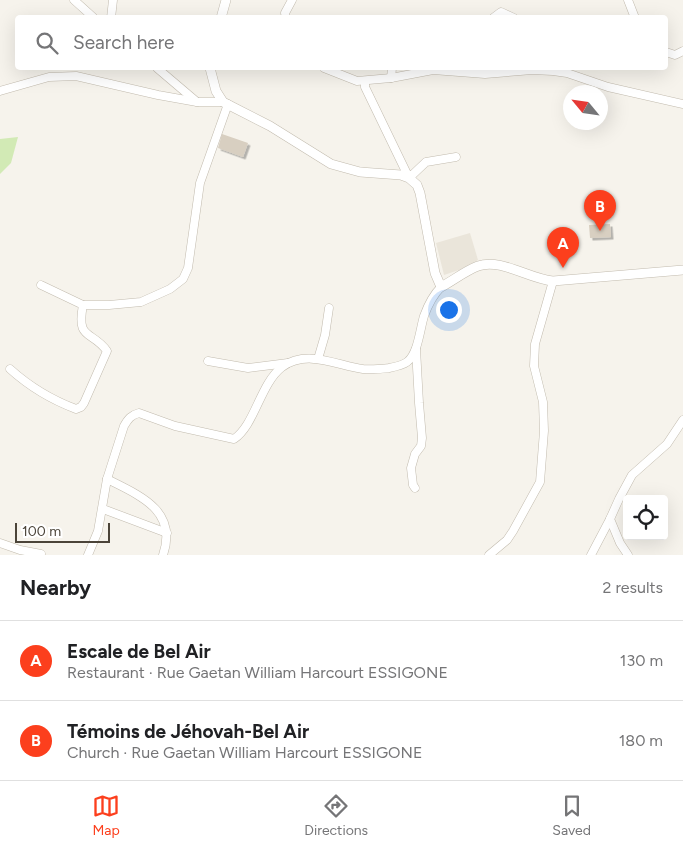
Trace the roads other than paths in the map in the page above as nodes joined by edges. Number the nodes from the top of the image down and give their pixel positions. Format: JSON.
{"nodes":[{"id":1,"x":74,"y":0,"type":"edge"},
{"id":2,"x":113,"y":0,"type":"edge"},
{"id":3,"x":226,"y":0,"type":"edge"},
{"id":4,"x":292,"y":0,"type":"edge"},
{"id":5,"x":628,"y":0,"type":"edge"},
{"id":6,"x":91,"y":15,"type":"edge"},
{"id":7,"x":111,"y":15,"type":"edge"},
{"id":8,"x":222,"y":15,"type":"edge"},
{"id":9,"x":286,"y":15,"type":"edge"},
{"id":10,"x":634,"y":15,"type":"edge"},
{"id":11,"x":683,"y":51,"type":"edge"},
{"id":12,"x":668,"y":53,"type":"edge"},
{"id":13,"x":159,"y":70,"type":"edge"},
{"id":14,"x":211,"y":70,"type":"edge"},
{"id":15,"x":330,"y":70,"type":"edge"},
{"id":16,"x":392,"y":70,"type":"edge"},
{"id":17,"x":433,"y":70,"type":"edge"},
{"id":18,"x":433,"y":70,"type":"edge"},
{"id":19,"x":530,"y":70,"type":"edge"},
{"id":20,"x":548,"y":70,"type":"edge"},
{"id":21,"x":392,"y":78,"type":"junction"},
{"id":22,"x":365,"y":81,"type":"junction"},
{"id":23,"x":0,"y":91,"type":"edge"},
{"id":24,"x":196,"y":102,"type":"junction"},
{"id":25,"x":226,"y":103,"type":"junction"},
{"id":26,"x":683,"y":104,"type":"edge"},
{"id":27,"x":456,"y":157,"type":"dead end"},
{"id":28,"x":409,"y":178,"type":"junction"},
{"id":29,"x":683,"y":270,"type":"edge"},
{"id":30,"x":553,"y":281,"type":"junction"},
{"id":31,"x":41,"y":285,"type":"dead end"},
{"id":32,"x":441,"y":287,"type":"junction"},
{"id":33,"x":83,"y":305,"type":"junction"},
{"id":34,"x":329,"y":308,"type":"dead end"},
{"id":35,"x":416,"y":349,"type":"junction"},
{"id":36,"x":318,"y":359,"type":"junction"},
{"id":37,"x":208,"y":361,"type":"dead end"},
{"id":38,"x":291,"y":363,"type":"junction"},
{"id":39,"x":10,"y":369,"type":"dead end"},
{"id":40,"x":682,"y":425,"type":"edge"},
{"id":41,"x":108,"y":479,"type":"junction"},
{"id":42,"x":415,"y":488,"type":"dead end"},
{"id":43,"x":103,"y":509,"type":"junction"},
{"id":44,"x":610,"y":519,"type":"junction"},
{"id":45,"x":167,"y":533,"type":"junction"},
{"id":46,"x":0,"y":543,"type":"edge"},
{"id":47,"x":41,"y":555,"type":"edge"},
{"id":48,"x":88,"y":555,"type":"edge"},
{"id":49,"x":163,"y":555,"type":"edge"},
{"id":50,"x":489,"y":555,"type":"edge"},
{"id":51,"x":591,"y":555,"type":"edge"},
{"id":52,"x":628,"y":555,"type":"edge"}],
"edges":[{"from":1,"to":6,"type":"street"},
{"from":2,"to":7,"type":"street"},
{"from":3,"to":8,"type":"street"},
{"from":4,"to":9,"type":"street"},
{"from":5,"to":10,"type":"street"},
{"from":11,"to":12,"type":"street"},
{"from":13,"to":24,"type":"street"},
{"from":14,"to":25,"type":"street"},
{"from":15,"to":22,"type":"street"},
{"from":16,"to":21,"type":"street"},
{"from":17,"to":19,"type":"street"},
{"from":18,"to":21,"type":"street"},
{"from":20,"to":26,"type":"street"},
{"from":21,"to":22,"type":"street"},
{"from":22,"to":28,"type":"street"},
{"from":23,"to":24,"type":"street"},
{"from":24,"to":25,"type":"street"},
{"from":25,"to":28,"type":"street"},
{"from":25,"to":33,"type":"street"},
{"from":27,"to":28,"type":"street"},
{"from":28,"to":32,"type":"street"},
{"from":29,"to":30,"type":"street"},
{"from":30,"to":32,"type":"street"},
{"from":30,"to":50,"type":"street"},
{"from":31,"to":33,"type":"street"},
{"from":32,"to":35,"type":"street"},
{"from":33,"to":39,"type":"street"},
{"from":34,"to":36,"type":"street"},
{"from":35,"to":36,"type":"street"},
{"from":35,"to":42,"type":"street"},
{"from":36,"to":38,"type":"street"},
{"from":37,"to":38,"type":"street"},
{"from":38,"to":41,"type":"street"},
{"from":40,"to":44,"type":"street"},
{"from":41,"to":43,"type":"street"},
{"from":41,"to":45,"type":"street"},
{"from":43,"to":45,"type":"street"},
{"from":43,"to":48,"type":"street"},
{"from":44,"to":51,"type":"street"},
{"from":44,"to":52,"type":"street"},
{"from":45,"to":49,"type":"street"},
{"from":46,"to":47,"type":"street"}]}
